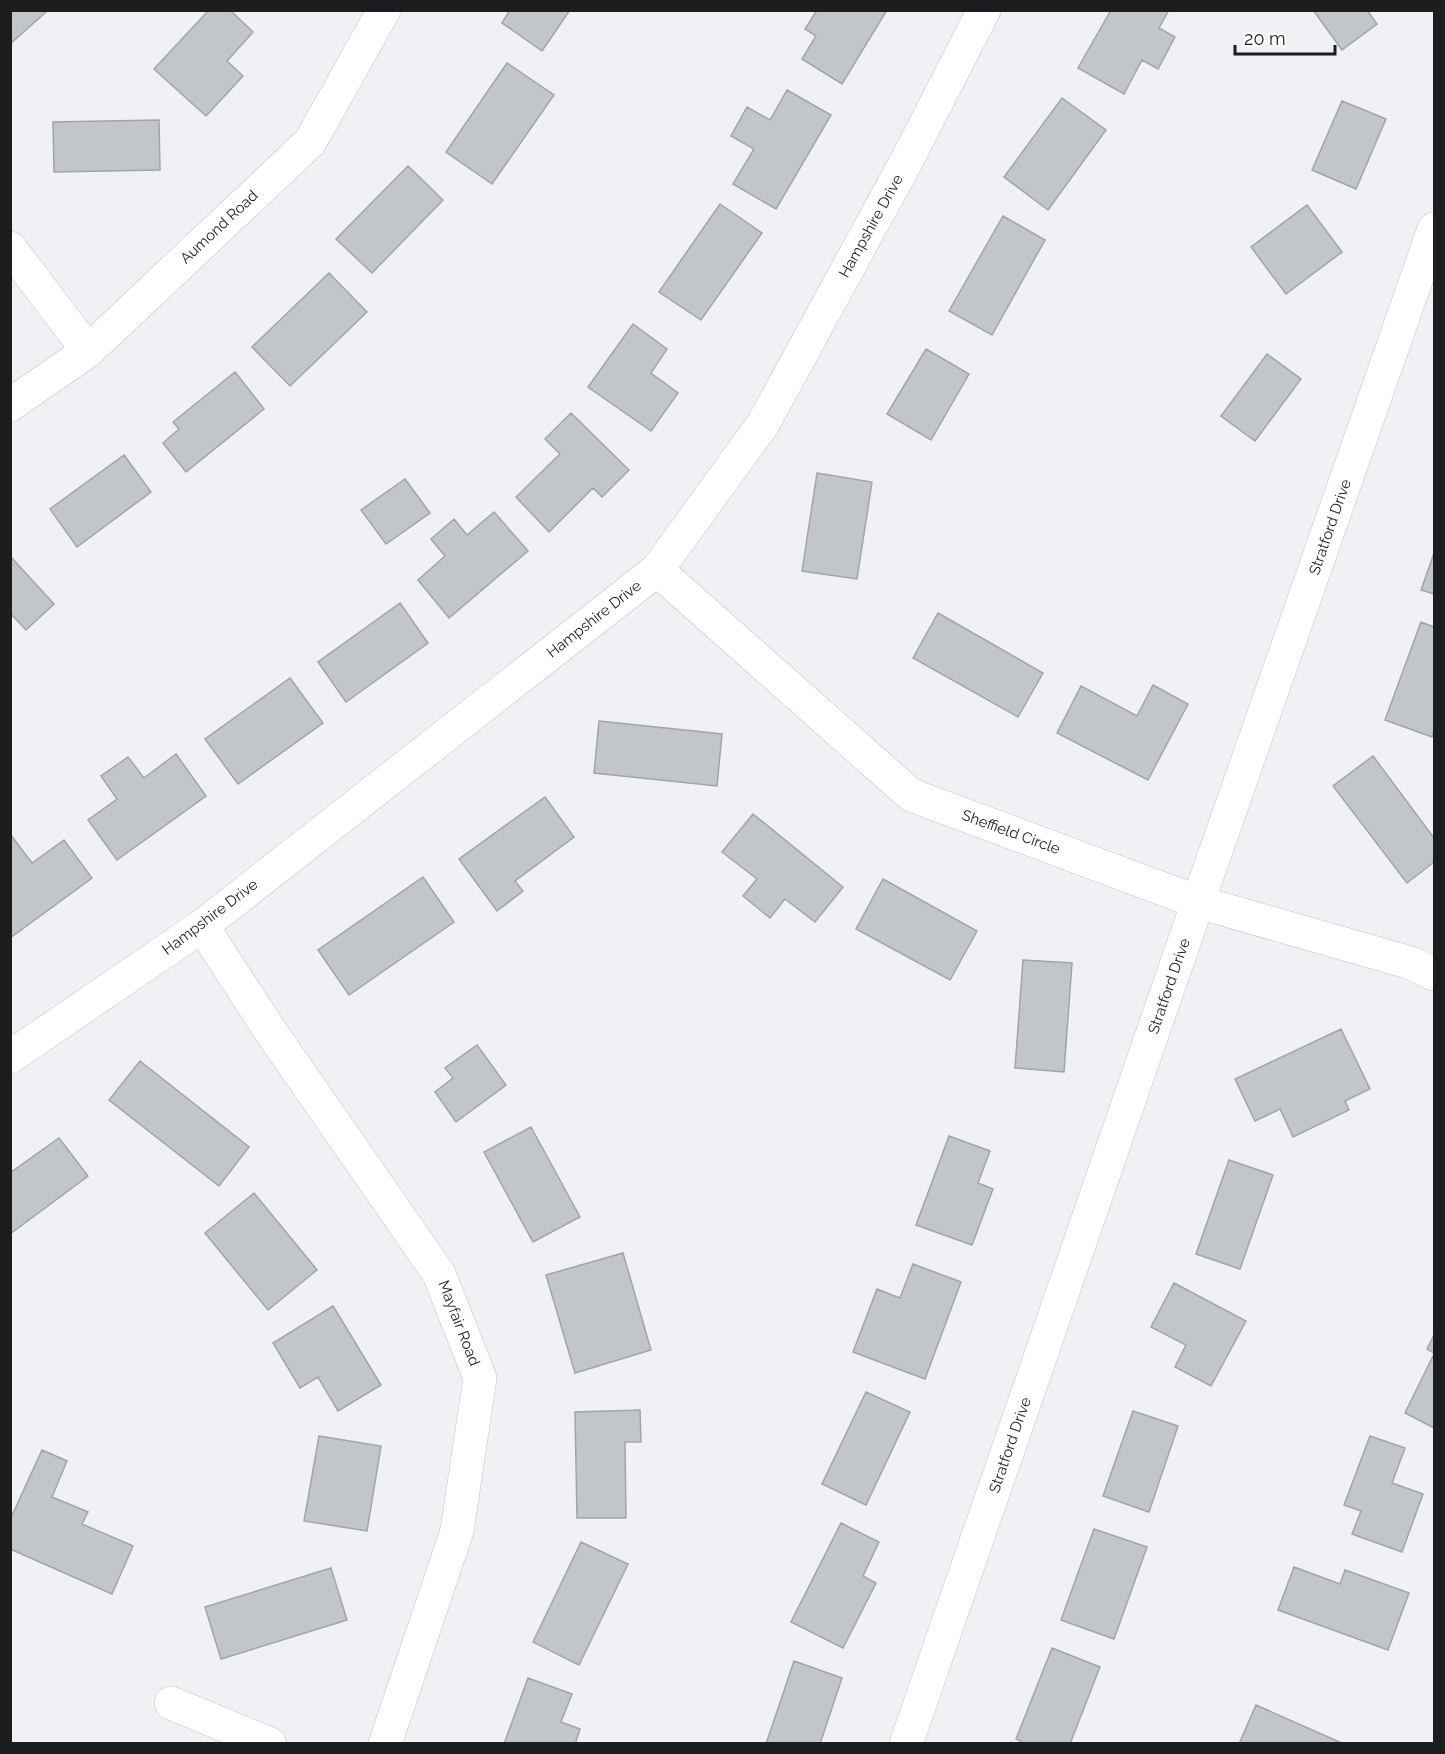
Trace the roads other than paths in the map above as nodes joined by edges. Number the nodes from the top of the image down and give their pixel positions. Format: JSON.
{"nodes":[{"id":1,"x":384,"y":10,"type":"edge"},
{"id":2,"x":984,"y":10,"type":"edge"},
{"id":3,"x":1434,"y":229,"type":"edge"},
{"id":4,"x":10,"y":248,"type":"edge"},
{"id":5,"x":88,"y":351,"type":"junction"},
{"id":6,"x":10,"y":405,"type":"edge"},
{"id":7,"x":657,"y":570,"type":"junction"},
{"id":8,"x":1198,"y":902,"type":"junction"},
{"id":9,"x":202,"y":926,"type":"junction"},
{"id":10,"x":1434,"y":974,"type":"edge"},
{"id":11,"x":10,"y":1057,"type":"edge"},
{"id":12,"x":171,"y":1703,"type":"dead end"},
{"id":13,"x":270,"y":1743,"type":"edge"},
{"id":14,"x":385,"y":1743,"type":"edge"},
{"id":15,"x":906,"y":1743,"type":"edge"}],
"edges":[{"from":1,"to":5,"type":"street","name":"Aumond Road"},
{"from":2,"to":7,"type":"street","name":"Hampshire Drive"},
{"from":3,"to":8,"type":"street","name":"Stratford Drive"},
{"from":4,"to":5,"type":"street"},
{"from":5,"to":6,"type":"street","name":"Aumond Road"},
{"from":7,"to":8,"type":"street","name":"Sheffield Circle"},
{"from":7,"to":9,"type":"street","name":"Hampshire Drive"},
{"from":8,"to":10,"type":"street","name":"Sheffield Circle"},
{"from":8,"to":15,"type":"street","name":"Stratford Drive"},
{"from":9,"to":11,"type":"street","name":"Hampshire Drive"},
{"from":9,"to":14,"type":"street","name":"Mayfair Road"},
{"from":12,"to":13,"type":"street"}]}
